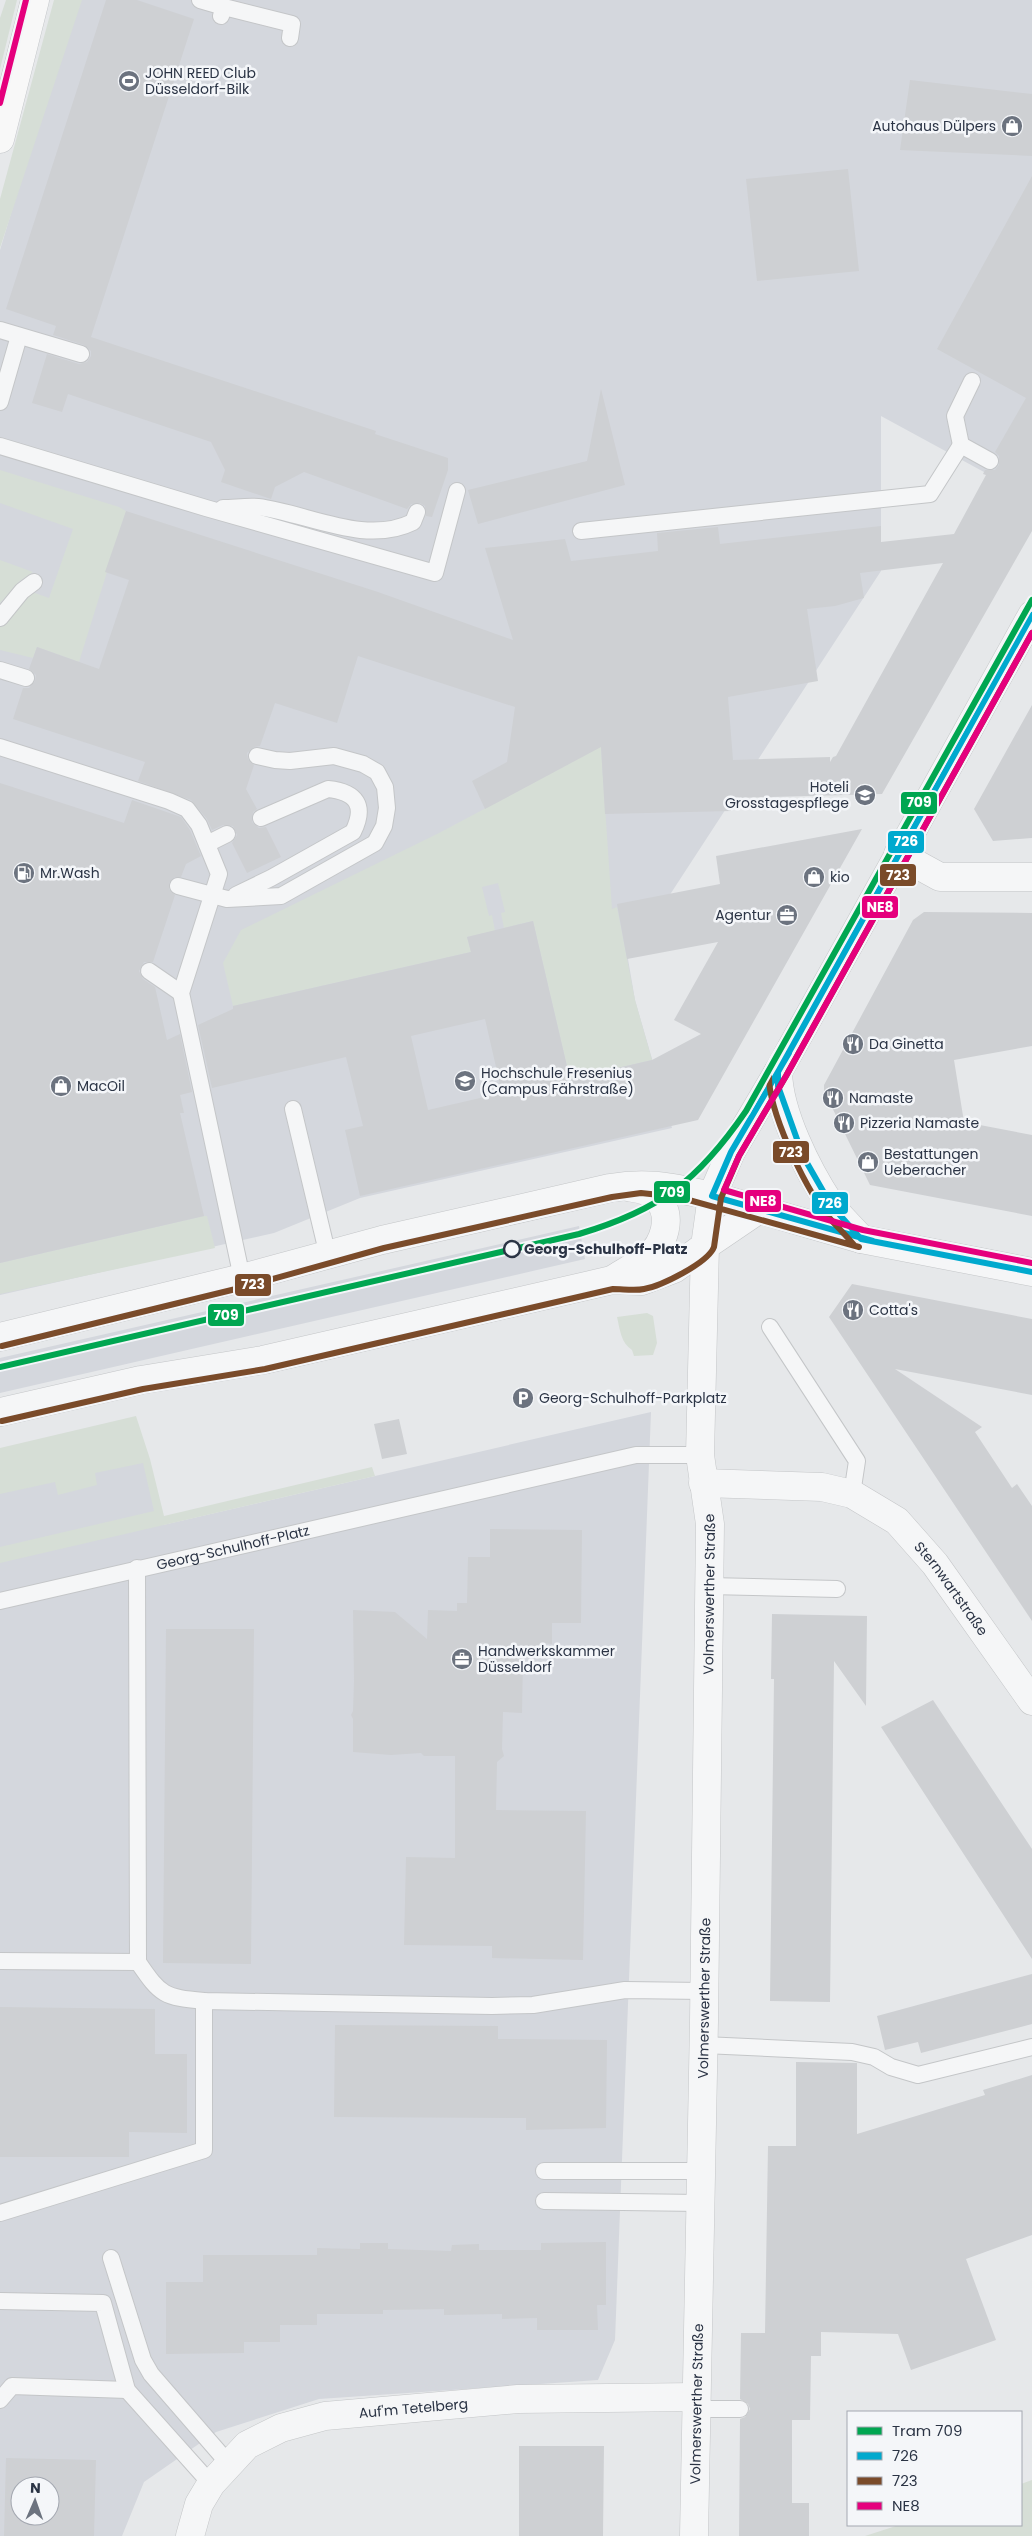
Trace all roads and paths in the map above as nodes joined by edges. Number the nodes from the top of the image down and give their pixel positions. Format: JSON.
{"nodes":[{"id":1,"x":35,"y":0,"type":"edge"},
{"id":2,"x":200,"y":0,"type":"edge"},
{"id":3,"x":290,"y":38,"type":"dead end"},
{"id":4,"x":0,"y":139,"type":"edge"},
{"id":5,"x":0,"y":330,"type":"edge"},
{"id":6,"x":19,"y":336,"type":"junction"},
{"id":7,"x":81,"y":354,"type":"dead end"},
{"id":8,"x":972,"y":381,"type":"dead end"},
{"id":9,"x":0,"y":402,"type":"edge"},
{"id":10,"x":961,"y":445,"type":"junction"},
{"id":11,"x":0,"y":446,"type":"edge"},
{"id":12,"x":990,"y":461,"type":"dead end"},
{"id":13,"x":457,"y":491,"type":"dead end"},
{"id":14,"x":206,"y":508,"type":"junction"},
{"id":15,"x":417,"y":512,"type":"dead end"},
{"id":16,"x":580,"y":530,"type":"dead end"},
{"id":17,"x":34,"y":582,"type":"dead end"},
{"id":18,"x":1032,"y":614,"type":"edge"},
{"id":19,"x":0,"y":618,"type":"edge"},
{"id":20,"x":0,"y":670,"type":"edge"},
{"id":21,"x":26,"y":678,"type":"dead end"},
{"id":22,"x":0,"y":747,"type":"edge"},
{"id":23,"x":257,"y":756,"type":"dead end"},
{"id":24,"x":261,"y":818,"type":"dead end"},
{"id":25,"x":227,"y":834,"type":"dead end"},
{"id":26,"x":207,"y":844,"type":"junction"},
{"id":27,"x":898,"y":854,"type":"junction"},
{"id":28,"x":1032,"y":877,"type":"edge"},
{"id":29,"x":178,"y":886,"type":"dead end"},
{"id":30,"x":221,"y":897,"type":"junction"},
{"id":31,"x":150,"y":971,"type":"dead end"},
{"id":32,"x":181,"y":993,"type":"junction"},
{"id":33,"x":778,"y":1072,"type":"junction"},
{"id":34,"x":293,"y":1109,"type":"dead end"},
{"id":35,"x":622,"y":1186,"type":"junction"},
{"id":36,"x":712,"y":1196,"type":"junction"},
{"id":37,"x":758,"y":1210,"type":"junction"},
{"id":38,"x":861,"y":1239,"type":"junction"},
{"id":39,"x":705,"y":1246,"type":"junction"},
{"id":40,"x":328,"y":1256,"type":"junction"},
{"id":41,"x":1032,"y":1272,"type":"edge"},
{"id":42,"x":242,"y":1278,"type":"junction"},
{"id":43,"x":612,"y":1280,"type":"junction"},
{"id":44,"x":770,"y":1327,"type":"dead end"},
{"id":45,"x":0,"y":1337,"type":"edge"},
{"id":46,"x":0,"y":1412,"type":"edge"},
{"id":47,"x":700,"y":1455,"type":"junction"},
{"id":48,"x":703,"y":1483,"type":"junction"},
{"id":49,"x":852,"y":1494,"type":"junction"},
{"id":50,"x":138,"y":1568,"type":"junction"},
{"id":51,"x":709,"y":1586,"type":"junction"},
{"id":52,"x":837,"y":1590,"type":"dead end"},
{"id":53,"x":0,"y":1601,"type":"edge"},
{"id":54,"x":1032,"y":1701,"type":"edge"},
{"id":55,"x":0,"y":1961,"type":"edge"},
{"id":56,"x":138,"y":1962,"type":"junction"},
{"id":57,"x":704,"y":1991,"type":"junction"},
{"id":58,"x":204,"y":2001,"type":"junction"},
{"id":59,"x":704,"y":2045,"type":"junction"},
{"id":60,"x":1032,"y":2048,"type":"edge"},
{"id":61,"x":544,"y":2171,"type":"dead end"},
{"id":62,"x":701,"y":2171,"type":"junction"},
{"id":63,"x":544,"y":2201,"type":"dead end"},
{"id":64,"x":700,"y":2203,"type":"junction"},
{"id":65,"x":0,"y":2213,"type":"edge"},
{"id":66,"x":111,"y":2258,"type":"dead end"},
{"id":67,"x":0,"y":2300,"type":"edge"},
{"id":68,"x":127,"y":2390,"type":"junction"},
{"id":69,"x":0,"y":2400,"type":"edge"},
{"id":70,"x":696,"y":2403,"type":"junction"},
{"id":71,"x":740,"y":2409,"type":"dead end"},
{"id":72,"x":229,"y":2464,"type":"junction"},
{"id":73,"x":211,"y":2484,"type":"junction"},
{"id":74,"x":190,"y":2536,"type":"edge"},
{"id":75,"x":694,"y":2536,"type":"edge"}],
"edges":[{"from":1,"to":4,"type":"main road"},
{"from":2,"to":3,"type":"lane"},
{"from":5,"to":6,"type":"lane"},
{"from":6,"to":7,"type":"lane"},
{"from":6,"to":9,"type":"lane"},
{"from":8,"to":10,"type":"lane"},
{"from":10,"to":12,"type":"lane"},
{"from":10,"to":16,"type":"lane"},
{"from":11,"to":14,"type":"lane"},
{"from":13,"to":14,"type":"lane"},
{"from":14,"to":15,"type":"lane"},
{"from":17,"to":19,"type":"lane"},
{"from":18,"to":27,"type":"street","name":"Volmerswerther Straße"},
{"from":20,"to":21,"type":"lane"},
{"from":22,"to":26,"type":"lane"},
{"from":23,"to":30,"type":"lane"},
{"from":24,"to":30,"type":"lane"},
{"from":25,"to":26,"type":"lane"},
{"from":26,"to":30,"type":"lane"},
{"from":27,"to":28,"type":"street"},
{"from":27,"to":33,"type":"street","name":"Volmerswerther Straße"},
{"from":29,"to":30,"type":"lane"},
{"from":30,"to":32,"type":"lane"},
{"from":31,"to":32,"type":"lane"},
{"from":32,"to":42,"type":"lane"},
{"from":33,"to":36,"type":"street","name":"Volmerswerther Straße"},
{"from":33,"to":38,"type":"street"},
{"from":34,"to":40,"type":"lane"},
{"from":35,"to":36,"type":"street"},
{"from":35,"to":40,"type":"street"},
{"from":35,"to":43,"type":"street"},
{"from":36,"to":37,"type":"street"},
{"from":36,"to":39,"type":"street","name":"Volmerswerther Straße"},
{"from":37,"to":38,"type":"street"},
{"from":37,"to":39,"type":"street"},
{"from":38,"to":41,"type":"street"},
{"from":39,"to":43,"type":"street"},
{"from":39,"to":47,"type":"street","name":"Volmerswerther Straße"},
{"from":40,"to":42,"type":"street"},
{"from":42,"to":45,"type":"street"},
{"from":43,"to":46,"type":"street"},
{"from":44,"to":49,"type":"lane"},
{"from":47,"to":48,"type":"street","name":"Volmerswerther Straße"},
{"from":47,"to":50,"type":"lane","name":"Georg-Schulhoff-Platz"},
{"from":48,"to":49,"type":"street","name":"Sternwartstraße"},
{"from":48,"to":51,"type":"street","name":"Volmerswerther Straße"},
{"from":49,"to":54,"type":"street","name":"Sternwartstraße"},
{"from":50,"to":53,"type":"lane","name":"Georg-Schulhoff-Platz"},
{"from":50,"to":56,"type":"lane"},
{"from":51,"to":52,"type":"lane"},
{"from":51,"to":57,"type":"street","name":"Volmerswerther Straße"},
{"from":55,"to":56,"type":"lane"},
{"from":56,"to":58,"type":"lane"},
{"from":57,"to":58,"type":"lane"},
{"from":57,"to":59,"type":"street","name":"Volmerswerther Straße"},
{"from":58,"to":65,"type":"lane"},
{"from":59,"to":60,"type":"lane"},
{"from":59,"to":62,"type":"street","name":"Volmerswerther Straße"},
{"from":61,"to":62,"type":"lane"},
{"from":62,"to":64,"type":"street","name":"Volmerswerther Straße"},
{"from":63,"to":64,"type":"lane"},
{"from":64,"to":70,"type":"street","name":"Volmerswerther Straße"},
{"from":66,"to":72,"type":"lane"},
{"from":67,"to":68,"type":"lane"},
{"from":68,"to":69,"type":"lane"},
{"from":68,"to":73,"type":"lane"},
{"from":70,"to":71,"type":"lane"},
{"from":70,"to":72,"type":"street","name":"Auf'm Tetelberg"},
{"from":70,"to":75,"type":"street","name":"Volmerswerther Straße"},
{"from":72,"to":73,"type":"street","name":"Auf'm Tetelberg"},
{"from":73,"to":74,"type":"street","name":"Auf'm Tetelberg"}]}
